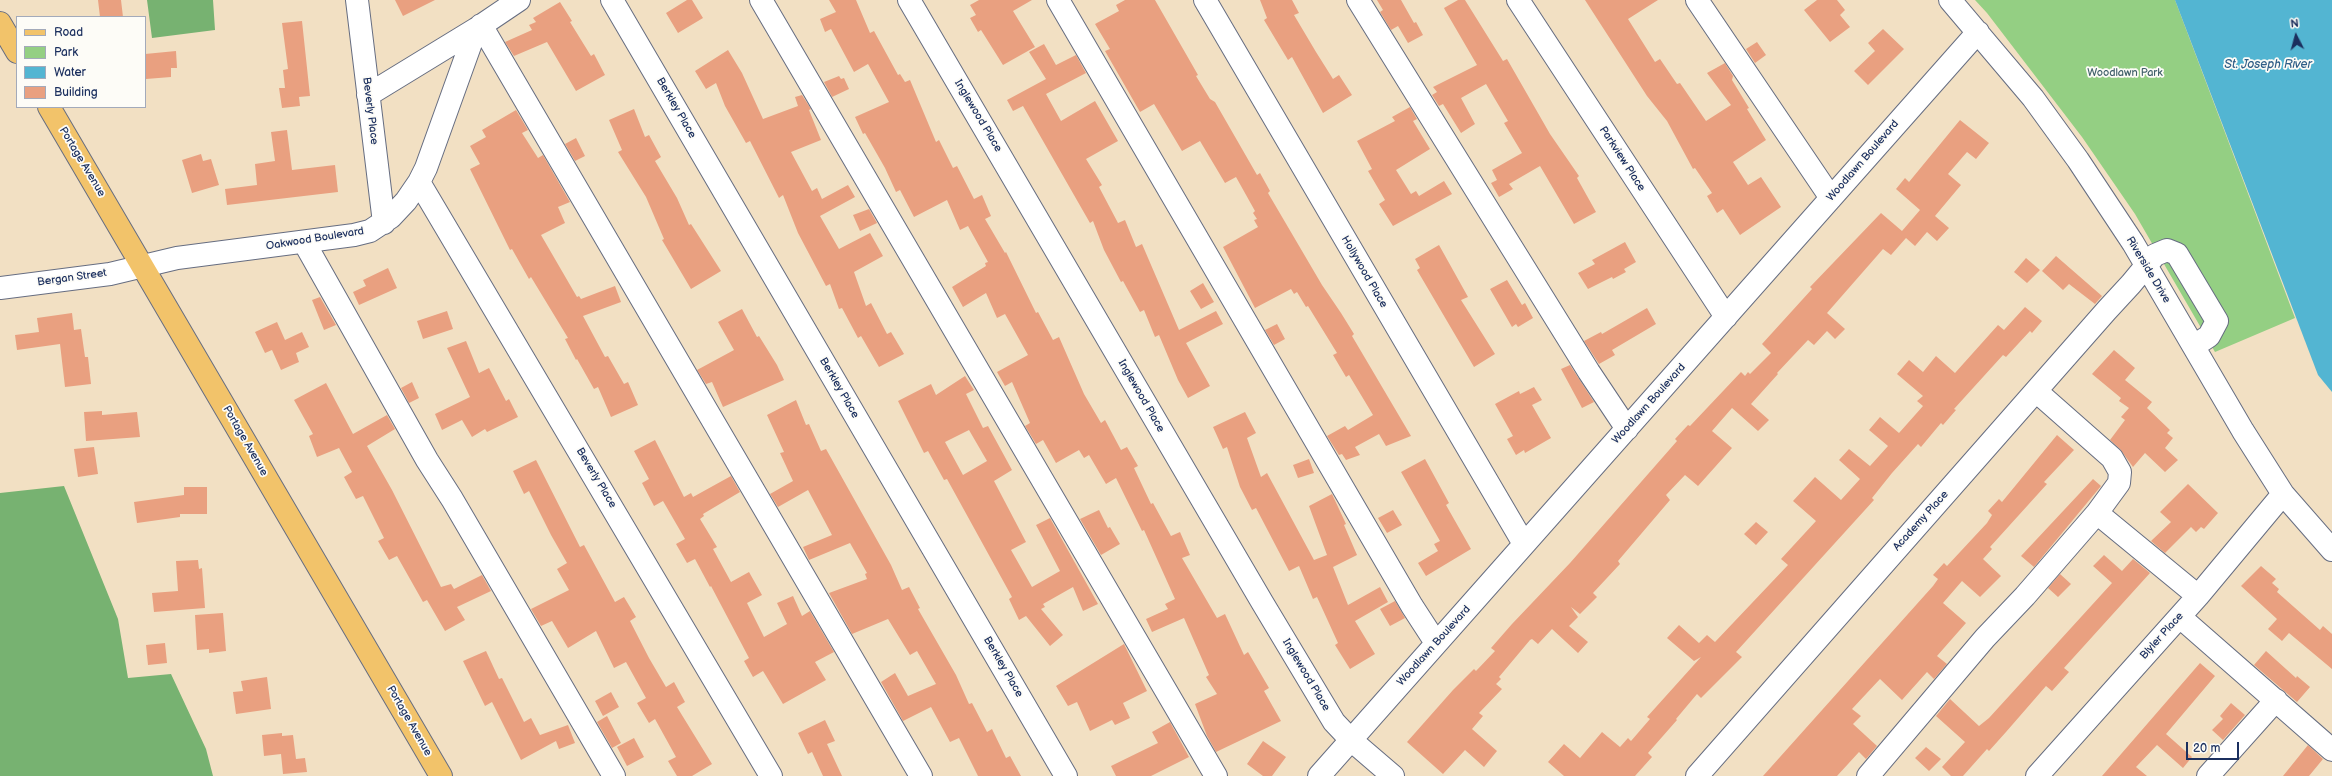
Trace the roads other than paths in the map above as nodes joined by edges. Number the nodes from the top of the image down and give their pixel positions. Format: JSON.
{"nodes":[{"id":1,"x":357,"y":0,"type":"edge"},
{"id":2,"x":519,"y":0,"type":"edge"},
{"id":3,"x":612,"y":0,"type":"edge"},
{"id":4,"x":761,"y":0,"type":"edge"},
{"id":5,"x":909,"y":0,"type":"edge"},
{"id":6,"x":1058,"y":0,"type":"edge"},
{"id":7,"x":1205,"y":0,"type":"edge"},
{"id":8,"x":1358,"y":0,"type":"edge"},
{"id":9,"x":1518,"y":0,"type":"edge"},
{"id":10,"x":1697,"y":0,"type":"edge"},
{"id":11,"x":1950,"y":0,"type":"edge"},
{"id":12,"x":0,"y":23,"type":"edge"},
{"id":13,"x":478,"y":27,"type":"junction"},
{"id":14,"x":1978,"y":32,"type":"junction"},
{"id":15,"x":16,"y":50,"type":"edge"},
{"id":16,"x":368,"y":95,"type":"junction"},
{"id":17,"x":50,"y":108,"type":"edge"},
{"id":18,"x":419,"y":182,"type":"junction"},
{"id":19,"x":1831,"y":198,"type":"junction"},
{"id":20,"x":384,"y":223,"type":"junction"},
{"id":21,"x":304,"y":242,"type":"junction"},
{"id":22,"x":143,"y":266,"type":"junction"},
{"id":23,"x":2146,"y":267,"type":"junction"},
{"id":24,"x":0,"y":288,"type":"edge"},
{"id":25,"x":1726,"y":317,"type":"junction"},
{"id":26,"x":2194,"y":346,"type":"junction"},
{"id":27,"x":2036,"y":391,"type":"junction"},
{"id":28,"x":1627,"y":429,"type":"junction"},
{"id":29,"x":2283,"y":494,"type":"junction"},
{"id":30,"x":2097,"y":513,"type":"junction"},
{"id":31,"x":1524,"y":544,"type":"junction"},
{"id":32,"x":2332,"y":550,"type":"edge"},
{"id":33,"x":2198,"y":596,"type":"junction"},
{"id":34,"x":2180,"y":617,"type":"junction"},
{"id":35,"x":1436,"y":644,"type":"junction"},
{"id":36,"x":2276,"y":700,"type":"junction"},
{"id":37,"x":1351,"y":740,"type":"junction"},
{"id":38,"x":2332,"y":750,"type":"edge"},
{"id":39,"x":441,"y":776,"type":"edge"},
{"id":40,"x":614,"y":776,"type":"edge"},
{"id":41,"x":771,"y":776,"type":"edge"},
{"id":42,"x":921,"y":776,"type":"edge"},
{"id":43,"x":1066,"y":776,"type":"edge"},
{"id":44,"x":1216,"y":776,"type":"edge"},
{"id":45,"x":1319,"y":776,"type":"edge"},
{"id":46,"x":1393,"y":776,"type":"edge"},
{"id":47,"x":1697,"y":776,"type":"edge"},
{"id":48,"x":1868,"y":776,"type":"edge"},
{"id":49,"x":2037,"y":776,"type":"edge"},
{"id":50,"x":2208,"y":776,"type":"edge"}],
"edges":[{"from":1,"to":16,"type":"street","name":"Beverly Place"},
{"from":2,"to":13,"type":"street"},
{"from":3,"to":43,"type":"street","name":"Berkley Place"},
{"from":4,"to":44,"type":"street"},
{"from":5,"to":37,"type":"street","name":"Inglewood Place"},
{"from":6,"to":35,"type":"street"},
{"from":7,"to":31,"type":"street","name":"Hollywood Place"},
{"from":8,"to":28,"type":"street"},
{"from":9,"to":25,"type":"street","name":"Parkview Place"},
{"from":10,"to":19,"type":"street"},
{"from":11,"to":14,"type":"street","name":"Riverside Drive"},
{"from":12,"to":15,"type":"main road"},
{"from":13,"to":16,"type":"street"},
{"from":13,"to":18,"type":"street","name":"Oakwood Boulevard"},
{"from":13,"to":42,"type":"street"},
{"from":14,"to":19,"type":"street","name":"Woodlawn Boulevard"},
{"from":14,"to":23,"type":"street","name":"Riverside Drive"},
{"from":16,"to":20,"type":"street","name":"Beverly Place"},
{"from":17,"to":22,"type":"main road","name":"Portage Avenue"},
{"from":18,"to":20,"type":"street","name":"Oakwood Boulevard"},
{"from":18,"to":41,"type":"street","name":"Beverly Place"},
{"from":19,"to":25,"type":"street","name":"Woodlawn Boulevard"},
{"from":20,"to":21,"type":"street","name":"Oakwood Boulevard"},
{"from":21,"to":22,"type":"street","name":"Oakwood Boulevard"},
{"from":21,"to":40,"type":"street"},
{"from":22,"to":24,"type":"street","name":"Bergan Street"},
{"from":22,"to":39,"type":"main road","name":"Portage Avenue"},
{"from":23,"to":26,"type":"street","name":"Riverside Drive"},
{"from":23,"to":26,"type":"street","name":"Academy Place"},
{"from":23,"to":27,"type":"street","name":"Academy Place"},
{"from":25,"to":28,"type":"street","name":"Woodlawn Boulevard"},
{"from":26,"to":29,"type":"street","name":"Riverside Drive"},
{"from":27,"to":30,"type":"street"},
{"from":27,"to":47,"type":"street","name":"Academy Place"},
{"from":28,"to":31,"type":"street","name":"Woodlawn Boulevard"},
{"from":29,"to":32,"type":"street","name":"Riverside Drive"},
{"from":29,"to":33,"type":"street","name":"Blyler Place"},
{"from":30,"to":33,"type":"street"},
{"from":30,"to":48,"type":"street"},
{"from":31,"to":35,"type":"street","name":"Woodlawn Boulevard"},
{"from":33,"to":34,"type":"street","name":"Blyler Place"},
{"from":34,"to":36,"type":"street"},
{"from":34,"to":49,"type":"street","name":"Blyler Place"},
{"from":35,"to":37,"type":"street","name":"Woodlawn Boulevard"},
{"from":36,"to":38,"type":"street"},
{"from":36,"to":50,"type":"street"},
{"from":37,"to":45,"type":"street","name":"Woodlawn Boulevard"},
{"from":37,"to":46,"type":"street","name":"Inglewood Place"}]}
